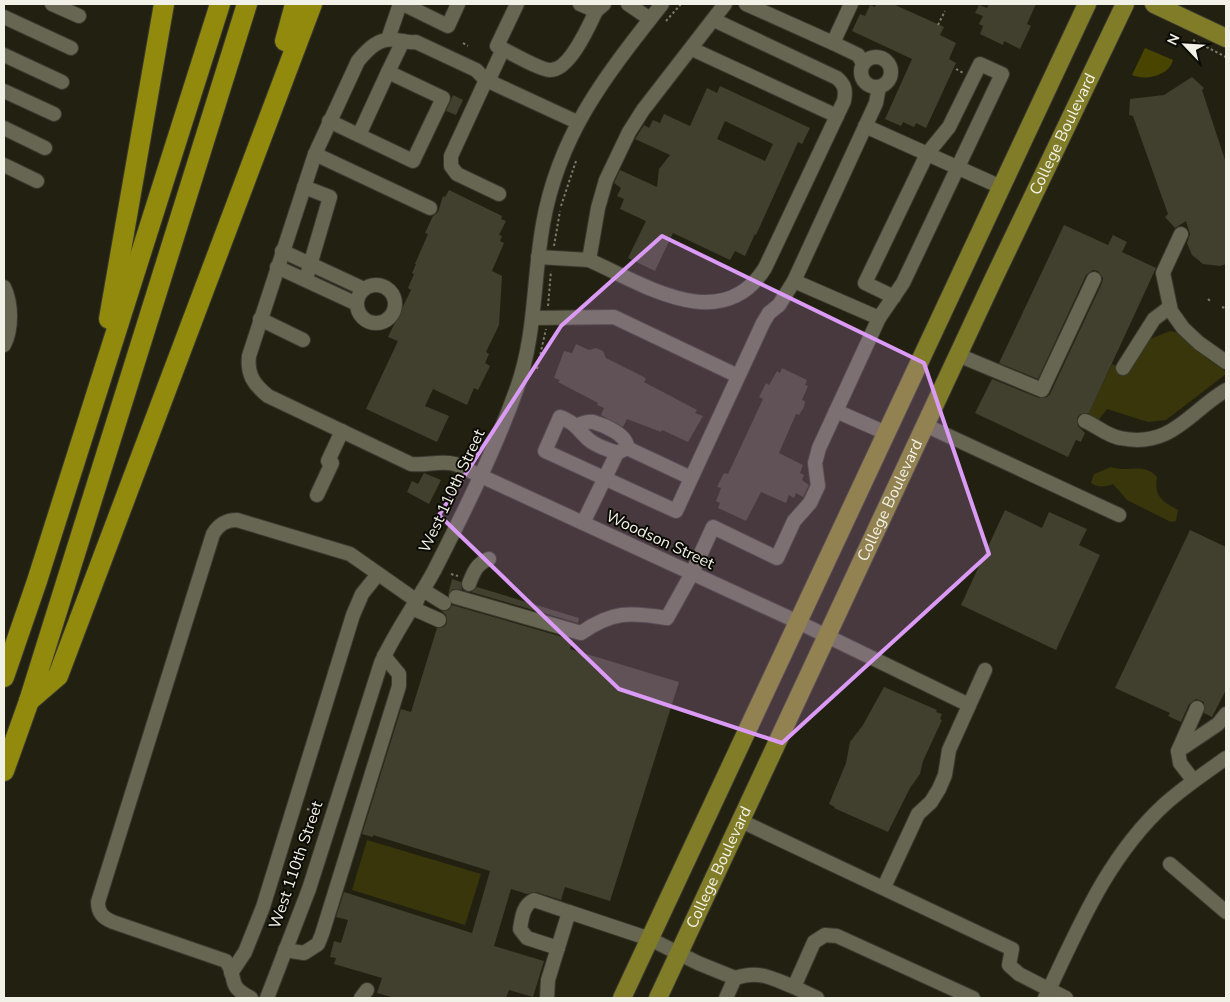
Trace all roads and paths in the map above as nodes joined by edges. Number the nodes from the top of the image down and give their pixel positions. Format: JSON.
{"nodes":[{"id":1,"x":52,"y":4,"type":"edge"},
{"id":2,"x":164,"y":4,"type":"edge"},
{"id":3,"x":178,"y":4,"type":"edge"},
{"id":4,"x":220,"y":4,"type":"edge"},
{"id":5,"x":247,"y":4,"type":"edge"},
{"id":6,"x":295,"y":4,"type":"edge"},
{"id":7,"x":312,"y":4,"type":"edge"},
{"id":8,"x":401,"y":4,"type":"edge"},
{"id":9,"x":458,"y":4,"type":"edge"},
{"id":10,"x":517,"y":4,"type":"edge"},
{"id":11,"x":580,"y":4,"type":"edge"},
{"id":12,"x":628,"y":4,"type":"edge"},
{"id":13,"x":662,"y":4,"type":"edge"},
{"id":14,"x":681,"y":4,"type":"edge"},
{"id":15,"x":726,"y":4,"type":"edge"},
{"id":16,"x":746,"y":4,"type":"edge"},
{"id":17,"x":851,"y":4,"type":"edge"},
{"id":18,"x":1087,"y":4,"type":"edge"},
{"id":19,"x":1125,"y":4,"type":"edge"},
{"id":20,"x":1154,"y":4,"type":"edge"},
{"id":21,"x":600,"y":7,"type":"edge"},
{"id":22,"x":945,"y":11,"type":"dead end"},
{"id":23,"x":79,"y":16,"type":"dead end"},
{"id":24,"x":4,"y":17,"type":"edge"},
{"id":25,"x":650,"y":19,"type":"junction"},
{"id":26,"x":714,"y":20,"type":"junction"},
{"id":27,"x":664,"y":25,"type":"dead end"},
{"id":28,"x":938,"y":25,"type":"dead end"},
{"id":29,"x":1226,"y":38,"type":"edge"},
{"id":30,"x":388,"y":39,"type":"junction"},
{"id":31,"x":405,"y":42,"type":"junction"},
{"id":32,"x":833,"y":42,"type":"junction"},
{"id":33,"x":463,"y":44,"type":"dead end"},
{"id":34,"x":468,"y":46,"type":"dead end"},
{"id":35,"x":71,"y":48,"type":"dead end"},
{"id":36,"x":500,"y":48,"type":"junction"},
{"id":37,"x":692,"y":50,"type":"junction"},
{"id":38,"x":4,"y":55,"type":"edge"},
{"id":39,"x":863,"y":64,"type":"junction"},
{"id":40,"x":388,"y":72,"type":"junction"},
{"id":41,"x":486,"y":80,"type":"junction"},
{"id":42,"x":62,"y":82,"type":"dead end"},
{"id":43,"x":879,"y":87,"type":"junction"},
{"id":44,"x":4,"y":91,"type":"edge"},
{"id":45,"x":54,"y":114,"type":"dead end"},
{"id":46,"x":837,"y":116,"type":"junction"},
{"id":47,"x":329,"y":121,"type":"junction"},
{"id":48,"x":577,"y":122,"type":"junction"},
{"id":49,"x":145,"y":123,"type":"junction"},
{"id":50,"x":865,"y":126,"type":"junction"},
{"id":51,"x":4,"y":128,"type":"edge"},
{"id":52,"x":359,"y":135,"type":"junction"},
{"id":53,"x":45,"y":148,"type":"dead end"},
{"id":54,"x":256,"y":149,"type":"junction"},
{"id":55,"x":315,"y":154,"type":"junction"},
{"id":56,"x":927,"y":154,"type":"junction"},
{"id":57,"x":578,"y":155,"type":"dead end"},
{"id":58,"x":4,"y":165,"type":"edge"},
{"id":59,"x":957,"y":167,"type":"junction"},
{"id":60,"x":37,"y":180,"type":"dead end"},
{"id":61,"x":304,"y":187,"type":"junction"},
{"id":62,"x":1001,"y":187,"type":"junction"},
{"id":63,"x":500,"y":194,"type":"dead end"},
{"id":64,"x":430,"y":208,"type":"dead end"},
{"id":65,"x":1181,"y":234,"type":"dead end"},
{"id":66,"x":554,"y":247,"type":"dead end"},
{"id":67,"x":282,"y":251,"type":"junction"},
{"id":68,"x":538,"y":257,"type":"junction"},
{"id":69,"x":589,"y":260,"type":"junction"},
{"id":70,"x":310,"y":264,"type":"junction"},
{"id":71,"x":278,"y":267,"type":"junction"},
{"id":72,"x":551,"y":269,"type":"dead end"},
{"id":73,"x":306,"y":279,"type":"junction"},
{"id":74,"x":1094,"y":279,"type":"dead end"},
{"id":75,"x":794,"y":281,"type":"junction"},
{"id":76,"x":4,"y":287,"type":"edge"},
{"id":77,"x":364,"y":289,"type":"junction"},
{"id":78,"x":894,"y":297,"type":"junction"},
{"id":79,"x":1208,"y":299,"type":"dead end"},
{"id":80,"x":1211,"y":302,"type":"dead end"},
{"id":81,"x":357,"y":304,"type":"junction"},
{"id":82,"x":1170,"y":307,"type":"junction"},
{"id":83,"x":548,"y":310,"type":"dead end"},
{"id":84,"x":533,"y":318,"type":"junction"},
{"id":85,"x":879,"y":318,"type":"junction"},
{"id":86,"x":260,"y":319,"type":"junction"},
{"id":87,"x":303,"y":340,"type":"dead end"},
{"id":88,"x":4,"y":345,"type":"edge"},
{"id":89,"x":958,"y":355,"type":"junction"},
{"id":90,"x":1226,"y":362,"type":"edge"},
{"id":91,"x":1122,"y":368,"type":"dead end"},
{"id":92,"x":738,"y":376,"type":"junction"},
{"id":93,"x":1226,"y":390,"type":"edge"},
{"id":94,"x":93,"y":405,"type":"junction"},
{"id":95,"x":836,"y":411,"type":"junction"},
{"id":96,"x":1084,"y":424,"type":"dead end"},
{"id":97,"x":925,"y":425,"type":"junction"},
{"id":98,"x":346,"y":433,"type":"junction"},
{"id":99,"x":886,"y":433,"type":"junction"},
{"id":100,"x":622,"y":450,"type":"junction"},
{"id":101,"x":480,"y":475,"type":"junction"},
{"id":102,"x":691,"y":478,"type":"junction"},
{"id":103,"x":604,"y":479,"type":"junction"},
{"id":104,"x":317,"y":495,"type":"dead end"},
{"id":105,"x":1119,"y":515,"type":"dead end"},
{"id":106,"x":583,"y":523,"type":"junction"},
{"id":107,"x":489,"y":560,"type":"dead end"},
{"id":108,"x":378,"y":574,"type":"junction"},
{"id":109,"x":451,"y":574,"type":"dead end"},
{"id":110,"x":691,"y":575,"type":"junction"},
{"id":111,"x":465,"y":580,"type":"joint"},
{"id":112,"x":417,"y":600,"type":"junction"},
{"id":113,"x":439,"y":620,"type":"dead end"},
{"id":114,"x":798,"y":622,"type":"junction"},
{"id":115,"x":827,"y":637,"type":"junction"},
{"id":116,"x":384,"y":656,"type":"junction"},
{"id":117,"x":985,"y":670,"type":"dead end"},
{"id":118,"x":4,"y":677,"type":"edge"},
{"id":119,"x":29,"y":701,"type":"junction"},
{"id":120,"x":969,"y":705,"type":"junction"},
{"id":121,"x":1197,"y":708,"type":"dead end"},
{"id":122,"x":1226,"y":714,"type":"edge"},
{"id":123,"x":1178,"y":751,"type":"junction"},
{"id":124,"x":1226,"y":758,"type":"edge"},
{"id":125,"x":4,"y":772,"type":"edge"},
{"id":126,"x":1193,"y":780,"type":"junction"},
{"id":127,"x":741,"y":821,"type":"junction"},
{"id":128,"x":1170,"y":864,"type":"dead end"},
{"id":129,"x":279,"y":880,"type":"dead end"},
{"id":130,"x":294,"y":884,"type":"dead end"},
{"id":131,"x":884,"y":887,"type":"junction"},
{"id":132,"x":568,"y":912,"type":"junction"},
{"id":133,"x":1226,"y":912,"type":"edge"},
{"id":134,"x":650,"y":939,"type":"junction"},
{"id":135,"x":558,"y":948,"type":"junction"},
{"id":136,"x":285,"y":950,"type":"junction"},
{"id":137,"x":679,"y":953,"type":"junction"},
{"id":138,"x":231,"y":973,"type":"junction"},
{"id":139,"x":735,"y":978,"type":"junction"},
{"id":140,"x":794,"y":987,"type":"junction"},
{"id":141,"x":1047,"y":994,"type":"edge"},
{"id":142,"x":251,"y":998,"type":"edge"},
{"id":143,"x":267,"y":998,"type":"edge"},
{"id":144,"x":547,"y":998,"type":"edge"},
{"id":145,"x":622,"y":998,"type":"edge"},
{"id":146,"x":658,"y":998,"type":"edge"},
{"id":147,"x":726,"y":998,"type":"edge"},
{"id":148,"x":817,"y":998,"type":"edge"},
{"id":149,"x":973,"y":998,"type":"edge"},
{"id":150,"x":1066,"y":998,"type":"edge"}],
"edges":[{"from":1,"to":23,"type":"street"},
{"from":2,"to":49,"type":"highway"},
{"from":3,"to":49,"type":"highway"},
{"from":4,"to":94,"type":"highway"},
{"from":5,"to":119,"type":"highway"},
{"from":6,"to":54,"type":"highway"},
{"from":7,"to":54,"type":"highway"},
{"from":8,"to":9,"type":"street"},
{"from":8,"to":30,"type":"street"},
{"from":10,"to":36,"type":"street"},
{"from":11,"to":21,"type":"street"},
{"from":12,"to":25,"type":"street"},
{"from":13,"to":25,"type":"street","name":"West 110th Street"},
{"from":14,"to":27,"type":"path"},
{"from":15,"to":26,"type":"street"},
{"from":16,"to":32,"type":"street"},
{"from":17,"to":32,"type":"street"},
{"from":18,"to":62,"type":"main road","name":"College Boulevard"},
{"from":19,"to":89,"type":"main road","name":"College Boulevard"},
{"from":20,"to":29,"type":"main road"},
{"from":21,"to":36,"type":"street"},
{"from":22,"to":28,"type":"path"},
{"from":24,"to":35,"type":"street"},
{"from":25,"to":48,"type":"street","name":"West 110th Street"},
{"from":26,"to":37,"type":"street"},
{"from":26,"to":46,"type":"street"},
{"from":30,"to":31,"type":"street"},
{"from":30,"to":47,"type":"street","name":"Woodson Street"},
{"from":31,"to":40,"type":"street"},
{"from":31,"to":41,"type":"street"},
{"from":32,"to":39,"type":"street"},
{"from":33,"to":34,"type":"path"},
{"from":36,"to":41,"type":"street"},
{"from":37,"to":46,"type":"street"},
{"from":37,"to":69,"type":"street"},
{"from":38,"to":42,"type":"street"},
{"from":39,"to":43,"type":"street"},
{"from":39,"to":43,"type":"street"},
{"from":40,"to":52,"type":"street"},
{"from":40,"to":52,"type":"street"},
{"from":41,"to":48,"type":"street"},
{"from":41,"to":63,"type":"street"},
{"from":43,"to":50,"type":"street"},
{"from":44,"to":45,"type":"street"},
{"from":46,"to":69,"type":"street"},
{"from":47,"to":52,"type":"street"},
{"from":47,"to":55,"type":"street","name":"Woodson Street"},
{"from":48,"to":68,"type":"street","name":"West 110th Street"},
{"from":49,"to":94,"type":"highway"},
{"from":50,"to":56,"type":"street"},
{"from":50,"to":75,"type":"street"},
{"from":51,"to":53,"type":"street"},
{"from":54,"to":119,"type":"highway"},
{"from":55,"to":61,"type":"street","name":"Woodson Street"},
{"from":55,"to":64,"type":"street"},
{"from":56,"to":59,"type":"street"},
{"from":56,"to":59,"type":"street"},
{"from":56,"to":78,"type":"street"},
{"from":57,"to":66,"type":"path"},
{"from":58,"to":60,"type":"street"},
{"from":59,"to":62,"type":"street"},
{"from":59,"to":78,"type":"street"},
{"from":61,"to":67,"type":"street","name":"Woodson Street"},
{"from":61,"to":70,"type":"street"},
{"from":62,"to":99,"type":"main road","name":"College Boulevard"},
{"from":65,"to":82,"type":"street"},
{"from":67,"to":70,"type":"street"},
{"from":67,"to":71,"type":"street","name":"Woodson Street"},
{"from":68,"to":69,"type":"street"},
{"from":68,"to":84,"type":"street","name":"West 110th Street"},
{"from":70,"to":73,"type":"street"},
{"from":70,"to":77,"type":"street"},
{"from":71,"to":73,"type":"street"},
{"from":71,"to":86,"type":"street","name":"Woodson Street"},
{"from":72,"to":83,"type":"path"},
{"from":73,"to":81,"type":"street"},
{"from":74,"to":89,"type":"street"},
{"from":75,"to":85,"type":"street"},
{"from":75,"to":92,"type":"street"},
{"from":76,"to":88,"type":"street"},
{"from":77,"to":81,"type":"street"},
{"from":77,"to":81,"type":"street"},
{"from":78,"to":85,"type":"street"},
{"from":79,"to":80,"type":"path"},
{"from":82,"to":90,"type":"street"},
{"from":82,"to":91,"type":"street"},
{"from":84,"to":92,"type":"street"},
{"from":84,"to":101,"type":"street","name":"West 110th Street"},
{"from":85,"to":95,"type":"street"},
{"from":86,"to":87,"type":"street"},
{"from":86,"to":98,"type":"street","name":"Woodson Street"},
{"from":89,"to":97,"type":"main road","name":"College Boulevard"},
{"from":92,"to":102,"type":"street"},
{"from":93,"to":96,"type":"street"},
{"from":94,"to":118,"type":"highway"},
{"from":95,"to":99,"type":"street"},
{"from":95,"to":110,"type":"street"},
{"from":97,"to":105,"type":"street"},
{"from":97,"to":115,"type":"main road","name":"College Boulevard"},
{"from":98,"to":101,"type":"street","name":"Woodson Street"},
{"from":98,"to":104,"type":"street"},
{"from":99,"to":114,"type":"main road","name":"College Boulevard"},
{"from":100,"to":102,"type":"street"},
{"from":100,"to":103,"type":"street"},
{"from":100,"to":103,"type":"street"},
{"from":101,"to":106,"type":"street","name":"Woodson Street"},
{"from":101,"to":112,"type":"street","name":"West 110th Street"},
{"from":102,"to":103,"type":"street"},
{"from":103,"to":106,"type":"street"},
{"from":106,"to":110,"type":"street","name":"Woodson Street"},
{"from":107,"to":111,"type":"street"},
{"from":108,"to":112,"type":"street"},
{"from":108,"to":138,"type":"street"},
{"from":108,"to":138,"type":"street"},
{"from":109,"to":111,"type":"path"},
{"from":110,"to":112,"type":"street"},
{"from":110,"to":114,"type":"street","name":"Woodson Street"},
{"from":112,"to":113,"type":"street"},
{"from":112,"to":116,"type":"street","name":"West 110th Street"},
{"from":114,"to":115,"type":"street","name":"Woodson Street"},
{"from":114,"to":134,"type":"main road","name":"College Boulevard"},
{"from":115,"to":120,"type":"street","name":"Woodson Street"},
{"from":115,"to":127,"type":"main road","name":"College Boulevard"},
{"from":116,"to":136,"type":"street","name":"West 110th Street"},
{"from":116,"to":136,"type":"street"},
{"from":117,"to":120,"type":"street"},
{"from":119,"to":125,"type":"highway"},
{"from":120,"to":131,"type":"street"},
{"from":121,"to":123,"type":"street"},
{"from":122,"to":123,"type":"street"},
{"from":123,"to":126,"type":"street"},
{"from":124,"to":126,"type":"street"},
{"from":126,"to":141,"type":"street"},
{"from":127,"to":131,"type":"street"},
{"from":127,"to":137,"type":"main road","name":"College Boulevard"},
{"from":128,"to":133,"type":"street"},
{"from":129,"to":130,"type":"path"},
{"from":131,"to":141,"type":"street"},
{"from":132,"to":134,"type":"street"},
{"from":132,"to":135,"type":"street"},
{"from":132,"to":135,"type":"street"},
{"from":134,"to":137,"type":"street"},
{"from":134,"to":145,"type":"main road","name":"College Boulevard"},
{"from":135,"to":144,"type":"street"},
{"from":136,"to":143,"type":"street","name":"West 110th Street"},
{"from":137,"to":139,"type":"street"},
{"from":137,"to":146,"type":"main road","name":"College Boulevard"},
{"from":138,"to":142,"type":"street"},
{"from":139,"to":140,"type":"street"},
{"from":139,"to":147,"type":"street"},
{"from":140,"to":148,"type":"street"},
{"from":140,"to":149,"type":"street"},
{"from":141,"to":150,"type":"street"}]}
